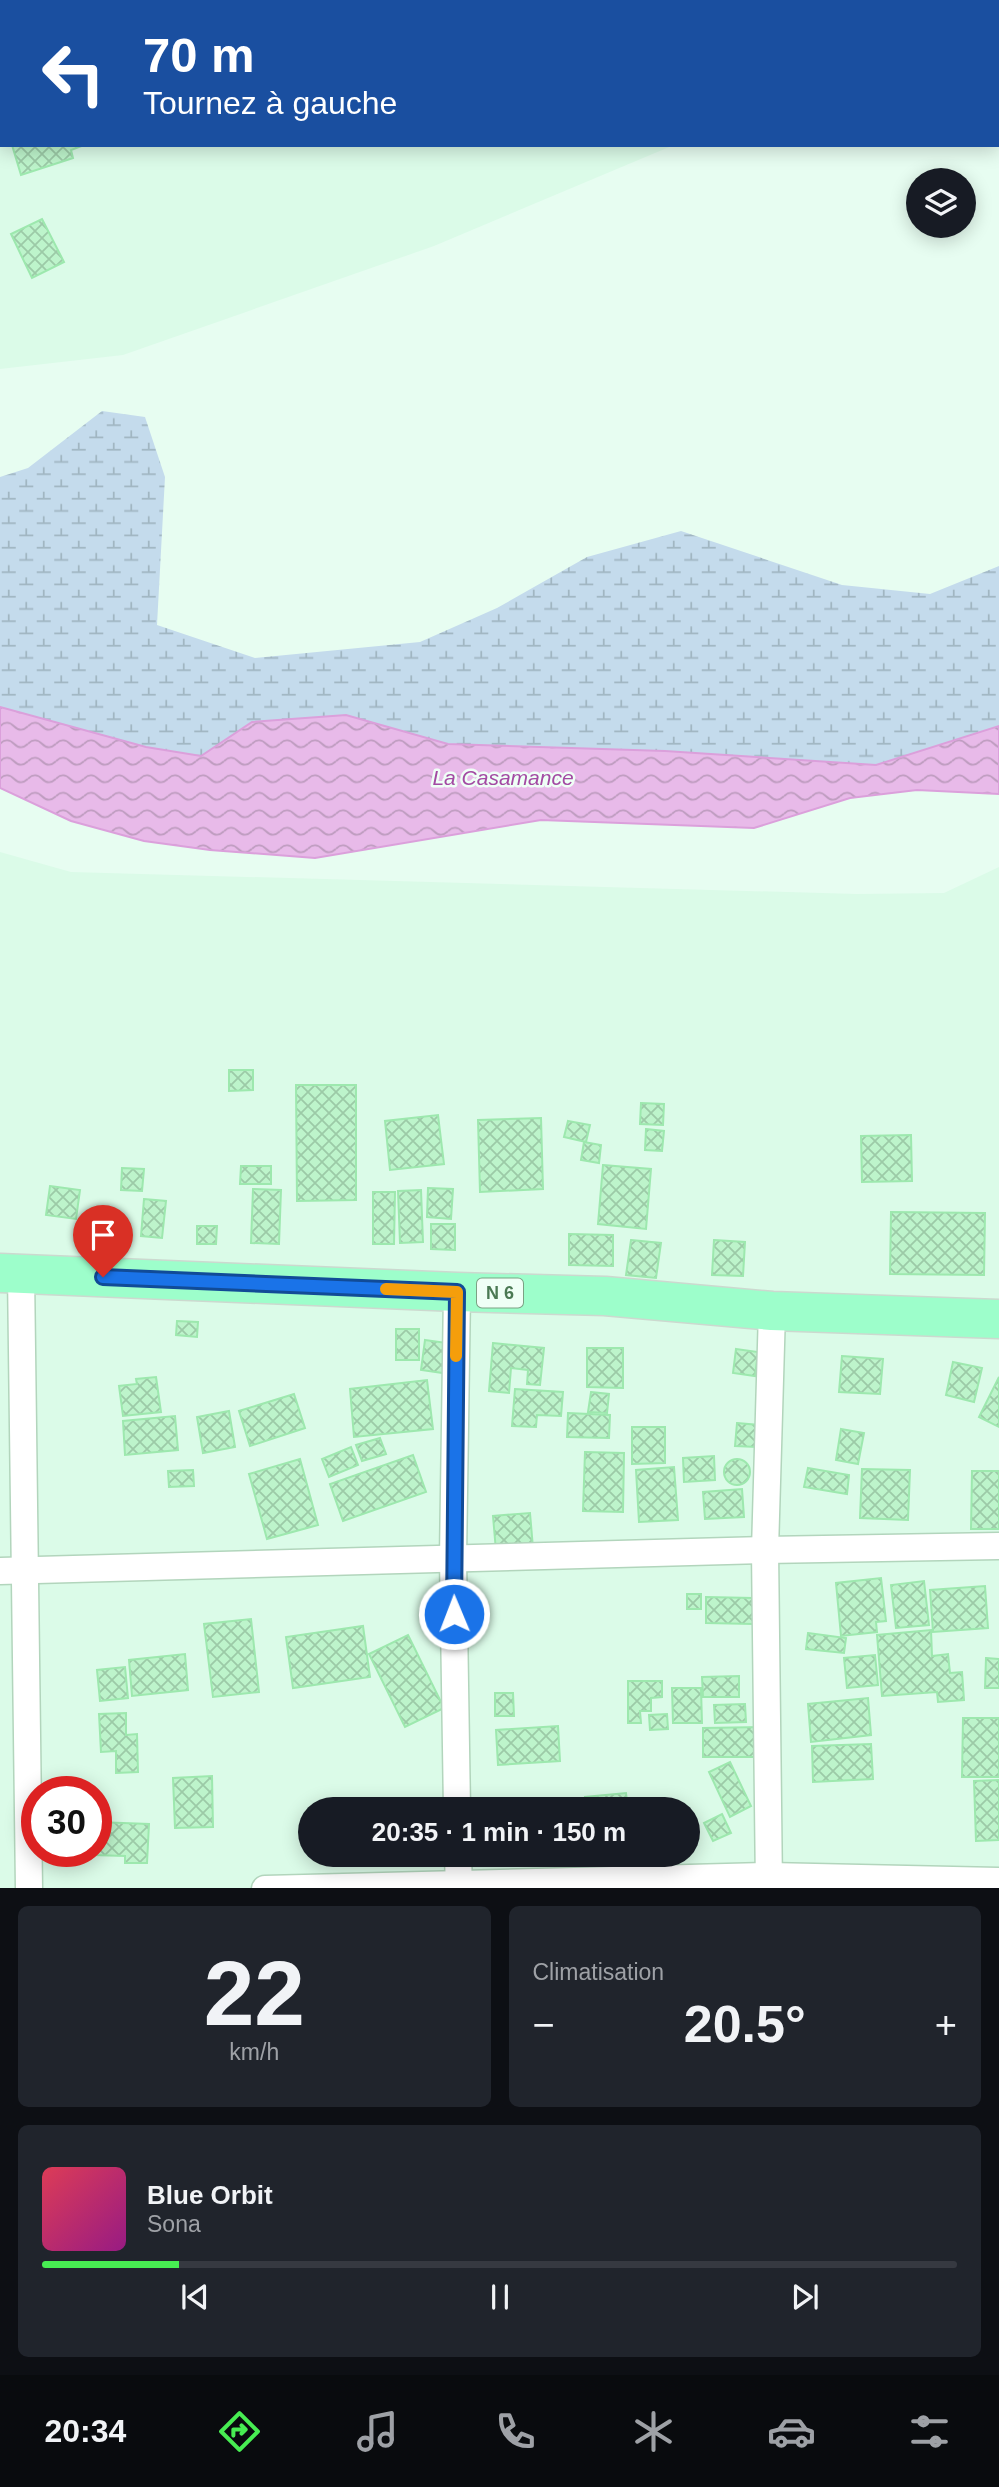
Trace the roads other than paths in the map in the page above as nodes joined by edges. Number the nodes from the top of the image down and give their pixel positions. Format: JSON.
{"nodes":[{"id":1,"x":10,"y":1273,"type":"edge"},
{"id":2,"x":457,"y":1292,"type":"junction"},
{"id":3,"x":772,"y":1311,"type":"junction"},
{"id":4,"x":999,"y":1319,"type":"edge"},
{"id":5,"x":999,"y":1546,"type":"edge"},
{"id":6,"x":765,"y":1550,"type":"junction"},
{"id":7,"x":453,"y":1558,"type":"junction"},
{"id":8,"x":13,"y":1571,"type":"edge"},
{"id":9,"x":457,"y":1797,"type":"edge"},
{"id":10,"x":458,"y":1867,"type":"edge"},
{"id":11,"x":999,"y":1881,"type":"edge"},
{"id":12,"x":769,"y":1882,"type":"edge"},
{"id":13,"x":458,"y":1886,"type":"edge"},
{"id":14,"x":29,"y":1888,"type":"edge"},
{"id":15,"x":265,"y":1888,"type":"edge"}],
"edges":[{"from":1,"to":2,"type":"main road","number":"N 6"},
{"from":1,"to":8,"type":"street"},
{"from":2,"to":3,"type":"main road","number":"N 6"},
{"from":2,"to":7,"type":"street"},
{"from":3,"to":4,"type":"main road","number":"N 6"},
{"from":3,"to":6,"type":"street"},
{"from":5,"to":6,"type":"street"},
{"from":6,"to":7,"type":"street"},
{"from":6,"to":12,"type":"street"},
{"from":7,"to":8,"type":"street"},
{"from":7,"to":9,"type":"street"},
{"from":8,"to":14,"type":"street"},
{"from":10,"to":13,"type":"street"},
{"from":11,"to":12,"type":"street"},
{"from":12,"to":13,"type":"street"},
{"from":13,"to":15,"type":"street"}]}
